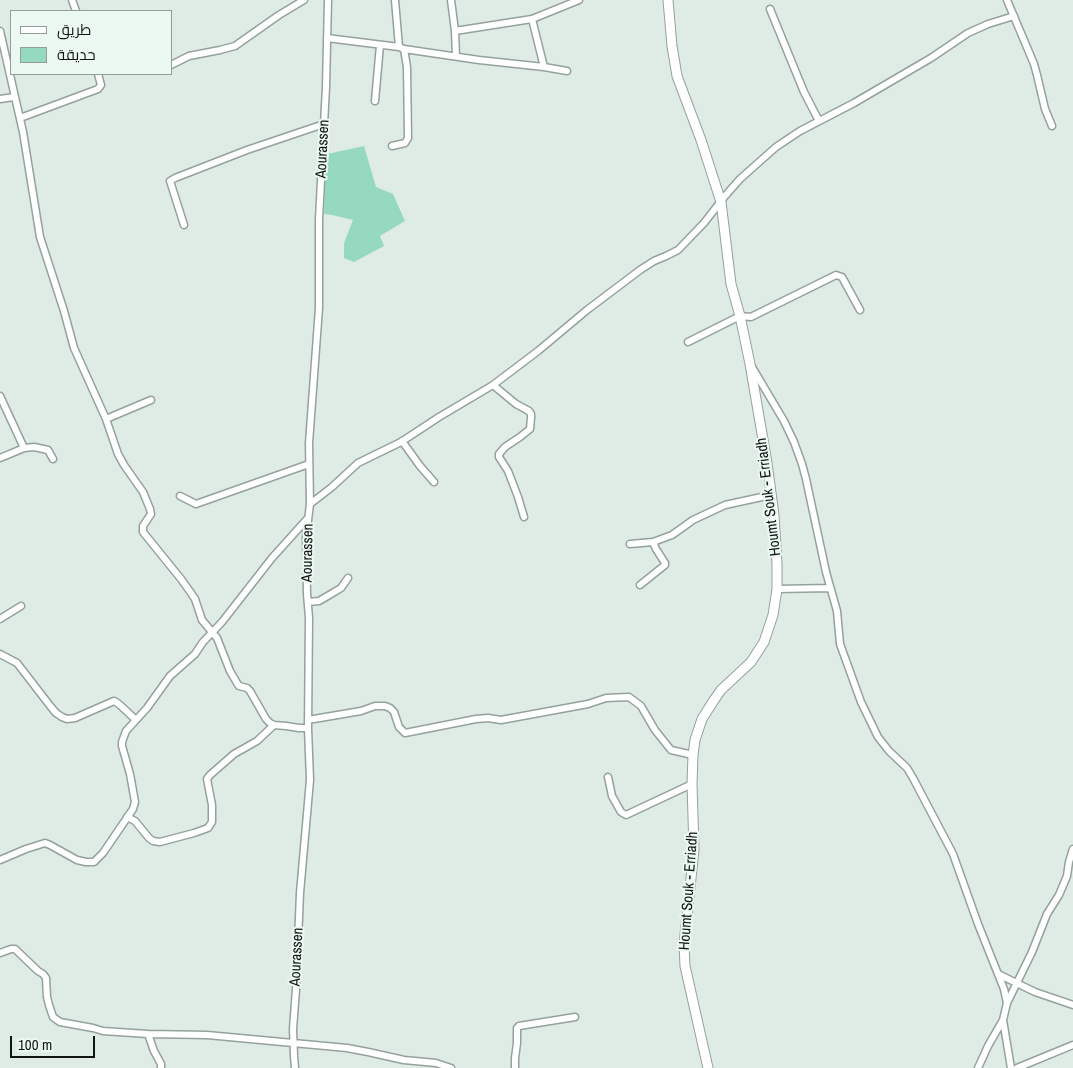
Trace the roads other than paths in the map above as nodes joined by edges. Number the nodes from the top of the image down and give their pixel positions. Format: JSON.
{"nodes":[{"id":1,"x":304,"y":0,"type":"edge"},
{"id":2,"x":328,"y":0,"type":"edge"},
{"id":3,"x":395,"y":0,"type":"edge"},
{"id":4,"x":452,"y":0,"type":"edge"},
{"id":5,"x":580,"y":0,"type":"edge"},
{"id":6,"x":668,"y":0,"type":"edge"},
{"id":7,"x":1007,"y":0,"type":"edge"},
{"id":8,"x":770,"y":9,"type":"dead end"},
{"id":9,"x":1014,"y":16,"type":"junction"},
{"id":10,"x":532,"y":19,"type":"junction"},
{"id":11,"x":455,"y":30,"type":"junction"},
{"id":12,"x":0,"y":31,"type":"edge"},
{"id":13,"x":327,"y":38,"type":"junction"},
{"id":14,"x":380,"y":45,"type":"junction"},
{"id":15,"x":401,"y":48,"type":"junction"},
{"id":16,"x":456,"y":56,"type":"junction"},
{"id":17,"x":172,"y":64,"type":"edge"},
{"id":18,"x":544,"y":67,"type":"junction"},
{"id":19,"x":567,"y":71,"type":"dead end"},
{"id":20,"x":98,"y":75,"type":"edge"},
{"id":21,"x":14,"y":97,"type":"junction"},
{"id":22,"x":0,"y":100,"type":"edge"},
{"id":23,"x":375,"y":101,"type":"dead end"},
{"id":24,"x":20,"y":118,"type":"junction"},
{"id":25,"x":819,"y":121,"type":"junction"},
{"id":26,"x":324,"y":124,"type":"junction"},
{"id":27,"x":1052,"y":126,"type":"dead end"},
{"id":28,"x":392,"y":146,"type":"dead end"},
{"id":29,"x":721,"y":202,"type":"junction"},
{"id":30,"x":184,"y":225,"type":"dead end"},
{"id":31,"x":860,"y":310,"type":"dead end"},
{"id":32,"x":740,"y":316,"type":"junction"},
{"id":33,"x":688,"y":342,"type":"dead end"},
{"id":34,"x":750,"y":364,"type":"junction"},
{"id":35,"x":493,"y":385,"type":"junction"},
{"id":36,"x":0,"y":396,"type":"edge"},
{"id":37,"x":151,"y":400,"type":"dead end"},
{"id":38,"x":106,"y":418,"type":"junction"},
{"id":39,"x":402,"y":441,"type":"junction"},
{"id":40,"x":24,"y":448,"type":"junction"},
{"id":41,"x":0,"y":458,"type":"edge"},
{"id":42,"x":53,"y":459,"type":"dead end"},
{"id":43,"x":310,"y":464,"type":"junction"},
{"id":44,"x":434,"y":482,"type":"dead end"},
{"id":45,"x":771,"y":495,"type":"junction"},
{"id":46,"x":180,"y":496,"type":"dead end"},
{"id":47,"x":310,"y":504,"type":"junction"},
{"id":48,"x":524,"y":517,"type":"dead end"},
{"id":49,"x":308,"y":518,"type":"junction"},
{"id":50,"x":653,"y":542,"type":"junction"},
{"id":51,"x":630,"y":544,"type":"dead end"},
{"id":52,"x":348,"y":578,"type":"dead end"},
{"id":53,"x":640,"y":585,"type":"dead end"},
{"id":54,"x":830,"y":588,"type":"junction"},
{"id":55,"x":776,"y":589,"type":"junction"},
{"id":56,"x":308,"y":602,"type":"junction"},
{"id":57,"x":21,"y":606,"type":"dead end"},
{"id":58,"x":0,"y":619,"type":"edge"},
{"id":59,"x":212,"y":633,"type":"junction"},
{"id":60,"x":0,"y":654,"type":"edge"},
{"id":61,"x":136,"y":720,"type":"junction"},
{"id":62,"x":308,"y":720,"type":"junction"},
{"id":63,"x":274,"y":726,"type":"junction"},
{"id":64,"x":308,"y":728,"type":"junction"},
{"id":65,"x":692,"y":755,"type":"junction"},
{"id":66,"x":608,"y":778,"type":"dead end"},
{"id":67,"x":692,"y":784,"type":"junction"},
{"id":68,"x":127,"y":817,"type":"junction"},
{"id":69,"x":1073,"y":849,"type":"edge"},
{"id":70,"x":1,"y":857,"type":"edge"},
{"id":71,"x":0,"y":954,"type":"edge"},
{"id":72,"x":998,"y":974,"type":"junction"},
{"id":73,"x":1016,"y":983,"type":"junction"},
{"id":74,"x":1007,"y":1002,"type":"junction"},
{"id":75,"x":1073,"y":1005,"type":"edge"},
{"id":76,"x":575,"y":1017,"type":"dead end"},
{"id":77,"x":1003,"y":1020,"type":"junction"},
{"id":78,"x":148,"y":1034,"type":"junction"},
{"id":79,"x":293,"y":1043,"type":"junction"},
{"id":80,"x":1073,"y":1045,"type":"edge"},
{"id":81,"x":161,"y":1068,"type":"edge"},
{"id":82,"x":295,"y":1068,"type":"edge"},
{"id":83,"x":451,"y":1068,"type":"edge"},
{"id":84,"x":515,"y":1068,"type":"edge"},
{"id":85,"x":708,"y":1068,"type":"edge"},
{"id":86,"x":978,"y":1068,"type":"edge"},
{"id":87,"x":1011,"y":1068,"type":"edge"},
{"id":88,"x":1016,"y":1068,"type":"edge"}],
"edges":[{"from":1,"to":17,"type":"street"},
{"from":2,"to":13,"type":"street","name":"Aourassen"},
{"from":3,"to":15,"type":"street"},
{"from":4,"to":11,"type":"street"},
{"from":5,"to":10,"type":"street"},
{"from":6,"to":29,"type":"street","name":"Houmt Souk - Erriadh"},
{"from":7,"to":9,"type":"street"},
{"from":8,"to":25,"type":"street"},
{"from":9,"to":25,"type":"street"},
{"from":9,"to":27,"type":"street"},
{"from":10,"to":11,"type":"street"},
{"from":10,"to":18,"type":"street"},
{"from":11,"to":16,"type":"street"},
{"from":12,"to":21,"type":"street"},
{"from":13,"to":14,"type":"street"},
{"from":13,"to":26,"type":"street","name":"Aourassen"},
{"from":14,"to":15,"type":"street"},
{"from":14,"to":23,"type":"street"},
{"from":15,"to":16,"type":"street"},
{"from":15,"to":28,"type":"street"},
{"from":16,"to":18,"type":"street"},
{"from":18,"to":19,"type":"street"},
{"from":20,"to":24,"type":"street"},
{"from":21,"to":22,"type":"street"},
{"from":21,"to":24,"type":"street"},
{"from":24,"to":38,"type":"street"},
{"from":25,"to":29,"type":"street"},
{"from":26,"to":30,"type":"street"},
{"from":26,"to":43,"type":"street","name":"Aourassen"},
{"from":29,"to":32,"type":"street","name":"Houmt Souk - Erriadh"},
{"from":29,"to":35,"type":"street"},
{"from":31,"to":32,"type":"street"},
{"from":32,"to":33,"type":"street"},
{"from":32,"to":34,"type":"street","name":"Houmt Souk - Erriadh"},
{"from":34,"to":45,"type":"street","name":"Houmt Souk - Erriadh"},
{"from":34,"to":54,"type":"street"},
{"from":35,"to":39,"type":"street"},
{"from":35,"to":48,"type":"street"},
{"from":36,"to":40,"type":"street"},
{"from":37,"to":38,"type":"street"},
{"from":38,"to":59,"type":"street"},
{"from":39,"to":44,"type":"street"},
{"from":39,"to":47,"type":"street"},
{"from":40,"to":41,"type":"street"},
{"from":40,"to":42,"type":"street"},
{"from":43,"to":46,"type":"street"},
{"from":43,"to":47,"type":"street","name":"Aourassen"},
{"from":45,"to":50,"type":"street"},
{"from":45,"to":55,"type":"street","name":"Houmt Souk - Erriadh"},
{"from":47,"to":49,"type":"street","name":"Aourassen"},
{"from":49,"to":56,"type":"street","name":"Aourassen"},
{"from":49,"to":59,"type":"street"},
{"from":50,"to":51,"type":"street"},
{"from":50,"to":53,"type":"street"},
{"from":52,"to":56,"type":"street"},
{"from":54,"to":55,"type":"street"},
{"from":54,"to":72,"type":"street"},
{"from":55,"to":65,"type":"street","name":"Houmt Souk - Erriadh"},
{"from":56,"to":62,"type":"street","name":"Aourassen"},
{"from":57,"to":58,"type":"street"},
{"from":59,"to":61,"type":"street"},
{"from":59,"to":63,"type":"street"},
{"from":60,"to":61,"type":"street"},
{"from":61,"to":68,"type":"street"},
{"from":62,"to":64,"type":"street","name":"Aourassen"},
{"from":62,"to":65,"type":"street"},
{"from":63,"to":64,"type":"street"},
{"from":63,"to":68,"type":"street"},
{"from":64,"to":79,"type":"street","name":"Aourassen"},
{"from":65,"to":67,"type":"street","name":"Houmt Souk - Erriadh"},
{"from":66,"to":67,"type":"street"},
{"from":67,"to":85,"type":"street","name":"Houmt Souk - Erriadh"},
{"from":68,"to":70,"type":"street"},
{"from":69,"to":73,"type":"street"},
{"from":71,"to":78,"type":"street"},
{"from":72,"to":73,"type":"street"},
{"from":72,"to":74,"type":"street"},
{"from":73,"to":74,"type":"street"},
{"from":73,"to":75,"type":"street"},
{"from":74,"to":77,"type":"street"},
{"from":76,"to":84,"type":"street"},
{"from":77,"to":86,"type":"street"},
{"from":77,"to":87,"type":"street"},
{"from":78,"to":79,"type":"street"},
{"from":78,"to":81,"type":"street"},
{"from":79,"to":82,"type":"street","name":"Aourassen"},
{"from":79,"to":83,"type":"street"},
{"from":80,"to":88,"type":"street"}]}
